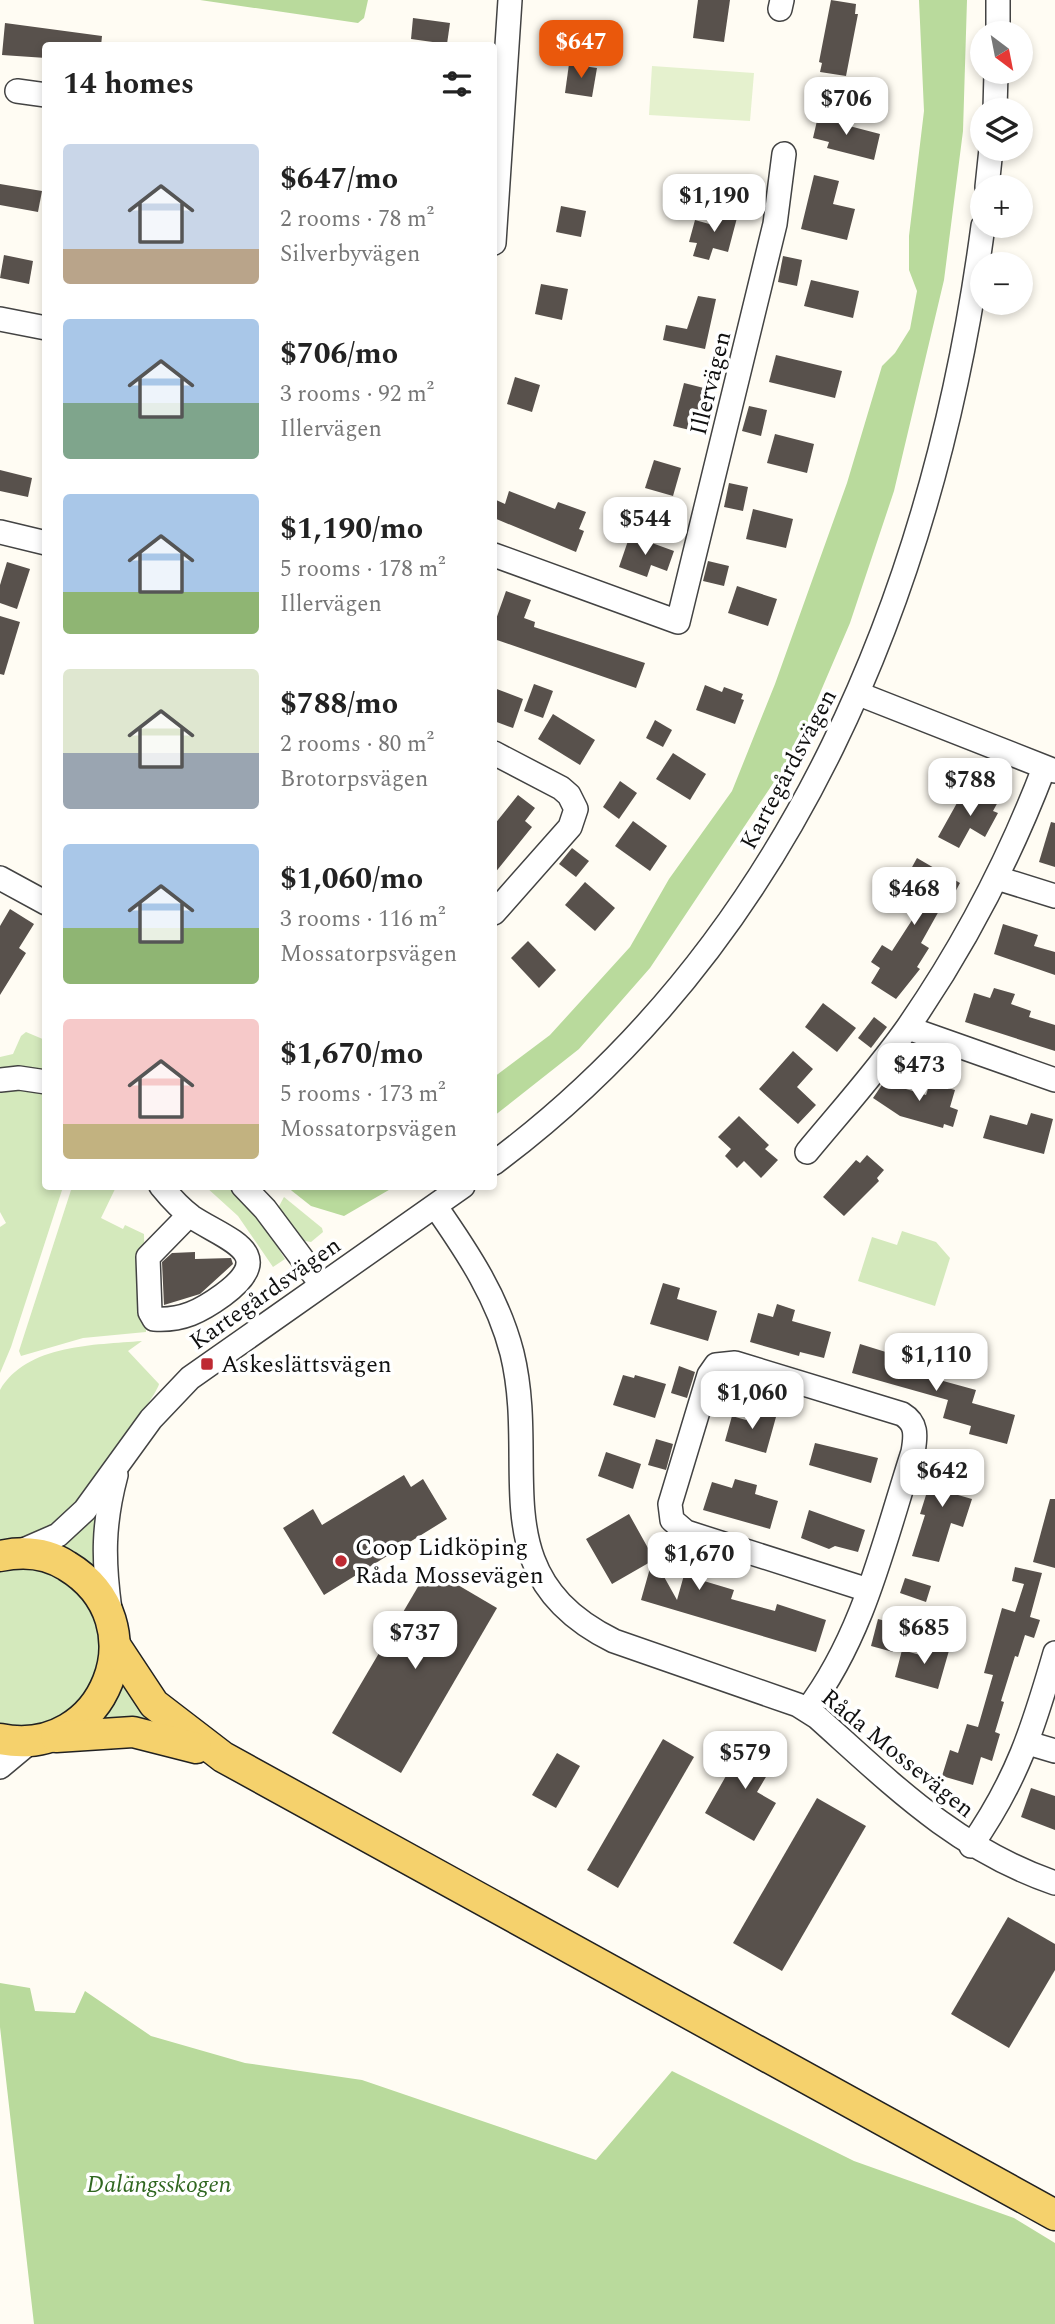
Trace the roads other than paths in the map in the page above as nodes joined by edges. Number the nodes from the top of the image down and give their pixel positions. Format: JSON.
{"nodes":[{"id":1,"x":510,"y":0,"type":"edge"},
{"id":2,"x":999,"y":0,"type":"edge"},
{"id":3,"x":998,"y":21,"type":"edge"},
{"id":4,"x":18,"y":91,"type":"dead end"},
{"id":5,"x":42,"y":94,"type":"edge"},
{"id":6,"x":784,"y":155,"type":"dead end"},
{"id":7,"x":497,"y":162,"type":"edge"},
{"id":8,"x":981,"y":238,"type":"edge"},
{"id":9,"x":0,"y":318,"type":"edge"},
{"id":10,"x":42,"y":327,"type":"edge"},
{"id":11,"x":0,"y":532,"type":"edge"},
{"id":12,"x":42,"y":542,"type":"edge"},
{"id":13,"x":497,"y":556,"type":"edge"},
{"id":14,"x":859,"y":694,"type":"junction"},
{"id":15,"x":497,"y":755,"type":"edge"},
{"id":16,"x":1050,"y":770,"type":"edge"},
{"id":17,"x":0,"y":878,"type":"edge"},
{"id":18,"x":997,"y":878,"type":"junction"},
{"id":19,"x":1055,"y":896,"type":"edge"},
{"id":20,"x":42,"y":901,"type":"edge"},
{"id":21,"x":497,"y":910,"type":"edge"},
{"id":22,"x":908,"y":1028,"type":"junction"},
{"id":23,"x":0,"y":1080,"type":"edge"},
{"id":24,"x":1055,"y":1080,"type":"edge"},
{"id":25,"x":42,"y":1081,"type":"edge"},
{"id":26,"x":807,"y":1152,"type":"dead end"},
{"id":27,"x":497,"y":1161,"type":"edge"},
{"id":28,"x":165,"y":1190,"type":"edge"},
{"id":29,"x":247,"y":1190,"type":"edge"},
{"id":30,"x":458,"y":1190,"type":"edge"},
{"id":31,"x":436,"y":1207,"type":"junction"},
{"id":32,"x":189,"y":1215,"type":"junction"},
{"id":33,"x":321,"y":1284,"type":"junction"},
{"id":34,"x":119,"y":1465,"type":"junction"},
{"id":35,"x":8,"y":1554,"type":"edge"},
{"id":36,"x":868,"y":1590,"type":"junction"},
{"id":37,"x":113,"y":1632,"type":"junction"},
{"id":38,"x":1055,"y":1654,"type":"edge"},
{"id":39,"x":807,"y":1710,"type":"junction"},
{"id":40,"x":0,"y":1739,"type":"edge"},
{"id":41,"x":37,"y":1740,"type":"junction"},
{"id":42,"x":1028,"y":1744,"type":"junction"},
{"id":43,"x":1055,"y":1751,"type":"edge"},
{"id":44,"x":223,"y":1757,"type":"junction"},
{"id":45,"x":0,"y":1767,"type":"edge"},
{"id":46,"x":971,"y":1846,"type":"junction"},
{"id":47,"x":1055,"y":1883,"type":"edge"},
{"id":48,"x":1055,"y":2215,"type":"edge"}],
"edges":[{"from":1,"to":7,"type":"street"},
{"from":2,"to":3,"type":"street"},
{"from":4,"to":5,"type":"street"},
{"from":6,"to":13,"type":"street","name":"Illervägen"},
{"from":8,"to":14,"type":"street","name":"Kartegårdsvägen"},
{"from":9,"to":10,"type":"street"},
{"from":11,"to":12,"type":"street"},
{"from":14,"to":16,"type":"street"},
{"from":14,"to":27,"type":"street","name":"Kartegårdsvägen"},
{"from":15,"to":21,"type":"street"},
{"from":16,"to":18,"type":"street"},
{"from":17,"to":20,"type":"street"},
{"from":18,"to":19,"type":"street"},
{"from":18,"to":22,"type":"street"},
{"from":22,"to":24,"type":"street"},
{"from":22,"to":26,"type":"street"},
{"from":23,"to":25,"type":"street"},
{"from":28,"to":32,"type":"street"},
{"from":29,"to":33,"type":"street"},
{"from":30,"to":31,"type":"street","name":"Kartegårdsvägen"},
{"from":31,"to":33,"type":"street","name":"Kartegårdsvägen"},
{"from":31,"to":39,"type":"street","name":"Råda Mossevägen"},
{"from":32,"to":32,"type":"street"},
{"from":33,"to":34,"type":"street","name":"Kartegårdsvägen"},
{"from":34,"to":35,"type":"street","name":"Kartegårdsvägen"},
{"from":34,"to":37,"type":"street","name":"Kartegårdsvägen"},
{"from":35,"to":37,"type":"main road"},
{"from":36,"to":36,"type":"street"},
{"from":36,"to":39,"type":"street"},
{"from":37,"to":41,"type":"main road"},
{"from":37,"to":44,"type":"main road"},
{"from":38,"to":42,"type":"street"},
{"from":39,"to":46,"type":"street","name":"Råda Mossevägen"},
{"from":40,"to":41,"type":"main road"},
{"from":41,"to":44,"type":"main road"},
{"from":41,"to":45,"type":"street"},
{"from":42,"to":43,"type":"street"},
{"from":42,"to":46,"type":"street"},
{"from":44,"to":48,"type":"main road"},
{"from":46,"to":47,"type":"street","name":"Råda Mossevägen"}]}
